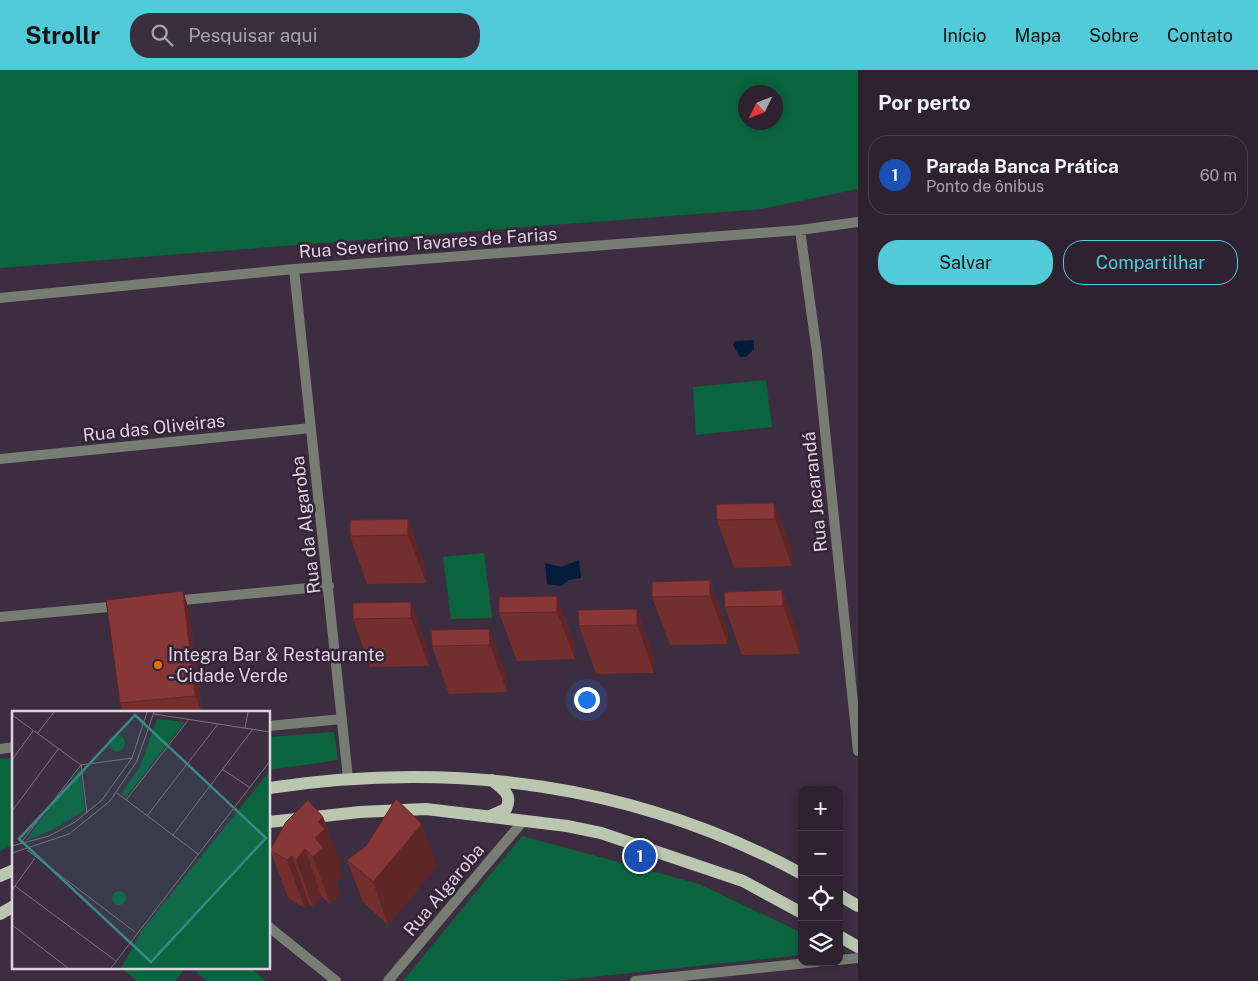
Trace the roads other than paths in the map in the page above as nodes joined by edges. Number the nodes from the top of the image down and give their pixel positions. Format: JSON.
{"nodes":[{"id":1,"x":858,"y":222,"type":"edge"},
{"id":2,"x":800,"y":230,"type":"junction"},
{"id":3,"x":294,"y":269,"type":"junction"},
{"id":4,"x":0,"y":298,"type":"edge"},
{"id":5,"x":311,"y":428,"type":"junction"},
{"id":6,"x":0,"y":459,"type":"edge"},
{"id":7,"x":329,"y":586,"type":"junction"},
{"id":8,"x":165,"y":601,"type":"edge"},
{"id":9,"x":126,"y":605,"type":"edge"},
{"id":10,"x":0,"y":617,"type":"edge"},
{"id":11,"x":342,"y":719,"type":"junction"},
{"id":12,"x":270,"y":726,"type":"edge"},
{"id":13,"x":858,"y":751,"type":"edge"},
{"id":14,"x":348,"y":778,"type":"junction"},
{"id":15,"x":492,"y":780,"type":"junction"},
{"id":16,"x":270,"y":788,"type":"edge"},
{"id":17,"x":490,"y":816,"type":"junction"},
{"id":18,"x":524,"y":820,"type":"junction"},
{"id":19,"x":270,"y":822,"type":"edge"},
{"id":20,"x":12,"y":871,"type":"edge"},
{"id":21,"x":798,"y":872,"type":"edge"},
{"id":22,"x":0,"y":876,"type":"edge"},
{"id":23,"x":843,"y":897,"type":"edge"},
{"id":24,"x":858,"y":906,"type":"edge"},
{"id":25,"x":12,"y":907,"type":"edge"},
{"id":26,"x":798,"y":911,"type":"edge"},
{"id":27,"x":0,"y":914,"type":"edge"},
{"id":28,"x":270,"y":928,"type":"edge"},
{"id":29,"x":843,"y":938,"type":"edge"},
{"id":30,"x":858,"y":947,"type":"edge"},
{"id":31,"x":858,"y":958,"type":"edge"},
{"id":32,"x":843,"y":960,"type":"edge"},
{"id":33,"x":798,"y":964,"type":"edge"},
{"id":34,"x":336,"y":981,"type":"edge"},
{"id":35,"x":388,"y":981,"type":"edge"},
{"id":36,"x":635,"y":981,"type":"edge"}],
"edges":[{"from":1,"to":2,"type":"street","name":"Rua Severino Tavares de Farias"},
{"from":2,"to":3,"type":"street","name":"Rua Severino Tavares de Farias"},
{"from":2,"to":13,"type":"street","name":"Rua Jacarandá"},
{"from":3,"to":4,"type":"street","name":"Rua Severino Tavares de Farias"},
{"from":3,"to":5,"type":"street","name":"Rua da Algaroba"},
{"from":5,"to":6,"type":"street","name":"Rua das Oliveiras"},
{"from":5,"to":7,"type":"street","name":"Rua da Algaroba"},
{"from":7,"to":8,"type":"street"},
{"from":7,"to":11,"type":"street","name":"Rua da Algaroba"},
{"from":9,"to":10,"type":"street"},
{"from":11,"to":12,"type":"street"},
{"from":11,"to":14,"type":"street","name":"Rua da Algaroba"},
{"from":14,"to":15,"type":"main road"},
{"from":14,"to":16,"type":"main road"},
{"from":15,"to":17,"type":"main road"},
{"from":15,"to":21,"type":"main road"},
{"from":17,"to":18,"type":"main road"},
{"from":17,"to":19,"type":"main road"},
{"from":18,"to":26,"type":"main road"},
{"from":18,"to":35,"type":"street","name":"Rua Algaroba"},
{"from":20,"to":22,"type":"main road"},
{"from":23,"to":24,"type":"main road"},
{"from":25,"to":27,"type":"main road"},
{"from":28,"to":34,"type":"street"},
{"from":29,"to":30,"type":"main road"},
{"from":31,"to":32,"type":"street"},
{"from":33,"to":36,"type":"street"}]}
